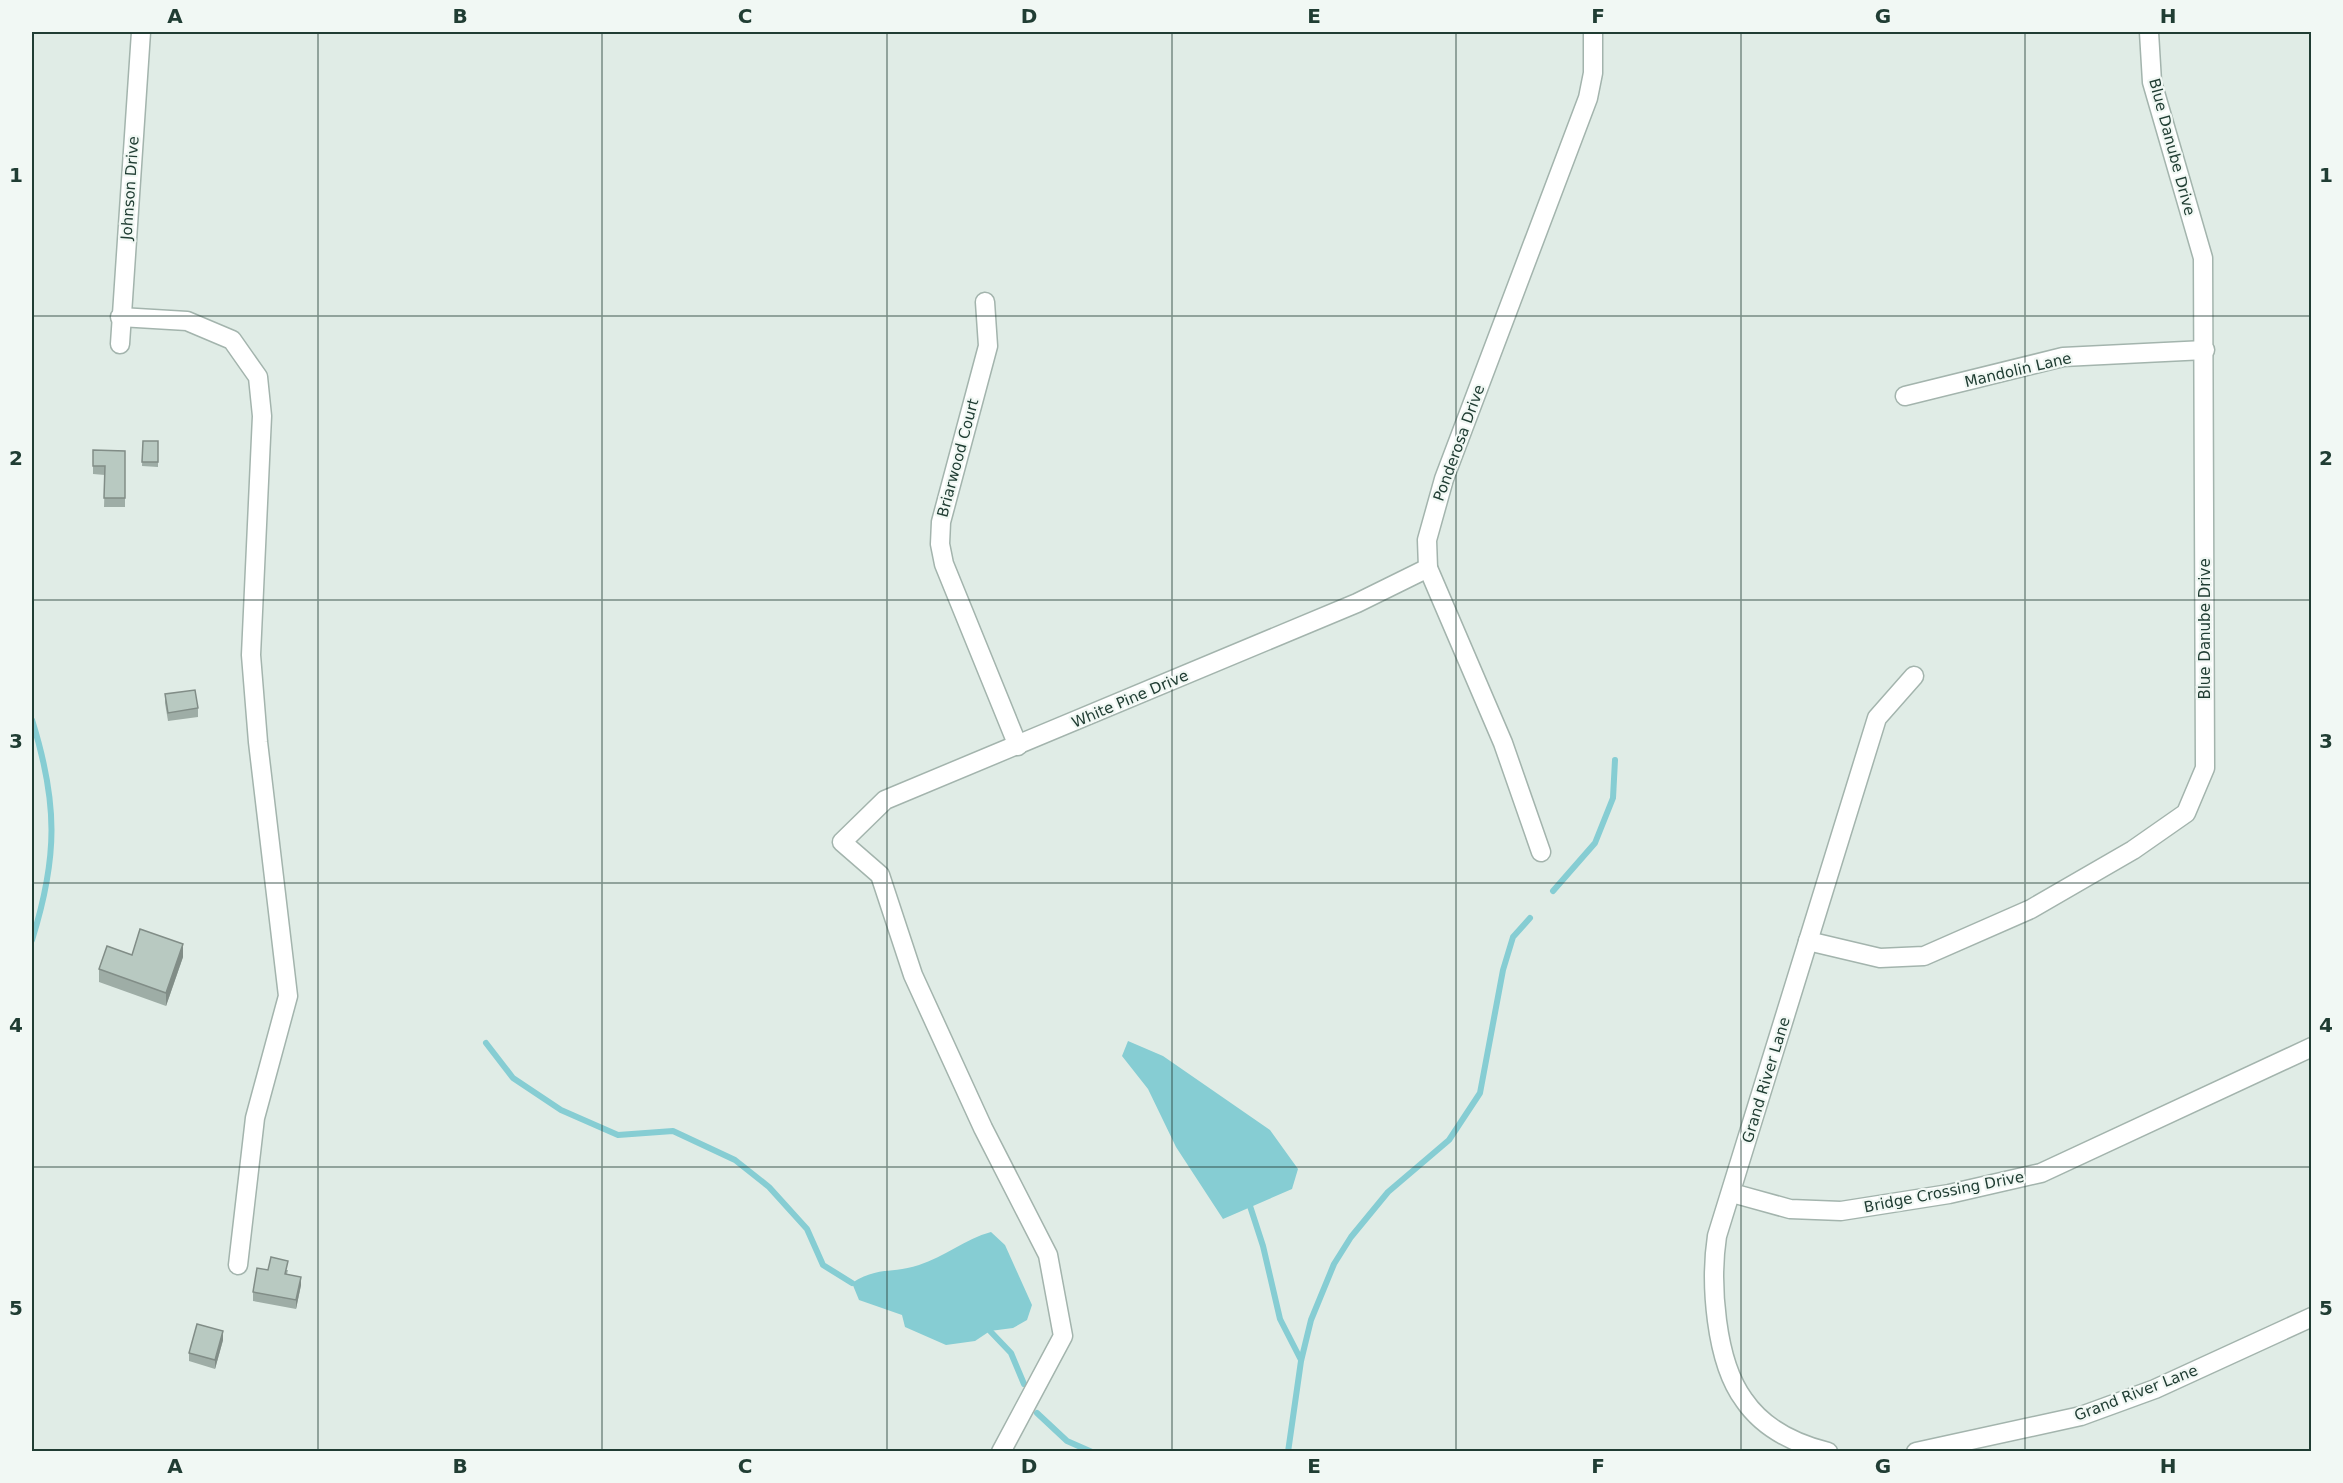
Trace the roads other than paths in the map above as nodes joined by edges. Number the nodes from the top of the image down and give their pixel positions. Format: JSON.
{"nodes":[{"id":1,"x":141,"y":32,"type":"edge"},
{"id":2,"x":1593,"y":32,"type":"edge"},
{"id":3,"x":2149,"y":32,"type":"edge"},
{"id":4,"x":985,"y":302,"type":"dead end"},
{"id":5,"x":120,"y":317,"type":"junction"},
{"id":6,"x":120,"y":344,"type":"dead end"},
{"id":7,"x":2205,"y":350,"type":"junction"},
{"id":8,"x":1905,"y":396,"type":"dead end"},
{"id":9,"x":1428,"y":568,"type":"junction"},
{"id":10,"x":1914,"y":676,"type":"dead end"},
{"id":11,"x":1018,"y":746,"type":"junction"},
{"id":12,"x":1541,"y":852,"type":"dead end"},
{"id":13,"x":1808,"y":941,"type":"junction"},
{"id":14,"x":2312,"y":1047,"type":"edge"},
{"id":15,"x":1732,"y":1193,"type":"junction"},
{"id":16,"x":238,"y":1265,"type":"dead end"},
{"id":17,"x":2312,"y":1317,"type":"edge"},
{"id":18,"x":1000,"y":1452,"type":"edge"},
{"id":19,"x":1828,"y":1452,"type":"edge"},
{"id":20,"x":1916,"y":1452,"type":"edge"}],
"edges":[{"from":1,"to":5,"type":"street","name":"Johnson Drive"},
{"from":2,"to":9,"type":"street","name":"Ponderosa Drive"},
{"from":3,"to":7,"type":"street","name":"Blue Danube Drive"},
{"from":4,"to":11,"type":"street","name":"Briarwood Court"},
{"from":5,"to":6,"type":"street","name":"Johnson Drive"},
{"from":5,"to":16,"type":"street"},
{"from":7,"to":8,"type":"street","name":"Mandolin Lane"},
{"from":7,"to":13,"type":"street","name":"Blue Danube Drive"},
{"from":9,"to":11,"type":"street","name":"White Pine Drive"},
{"from":9,"to":12,"type":"street","name":"Ponderosa Drive"},
{"from":10,"to":13,"type":"street","name":"Grand River Lane"},
{"from":11,"to":18,"type":"street","name":"White Pine Drive"},
{"from":13,"to":15,"type":"street","name":"Grand River Lane"},
{"from":14,"to":15,"type":"street","name":"Bridge Crossing Drive"},
{"from":15,"to":19,"type":"street","name":"Grand River Lane"},
{"from":17,"to":20,"type":"street","name":"Grand River Lane"}]}
